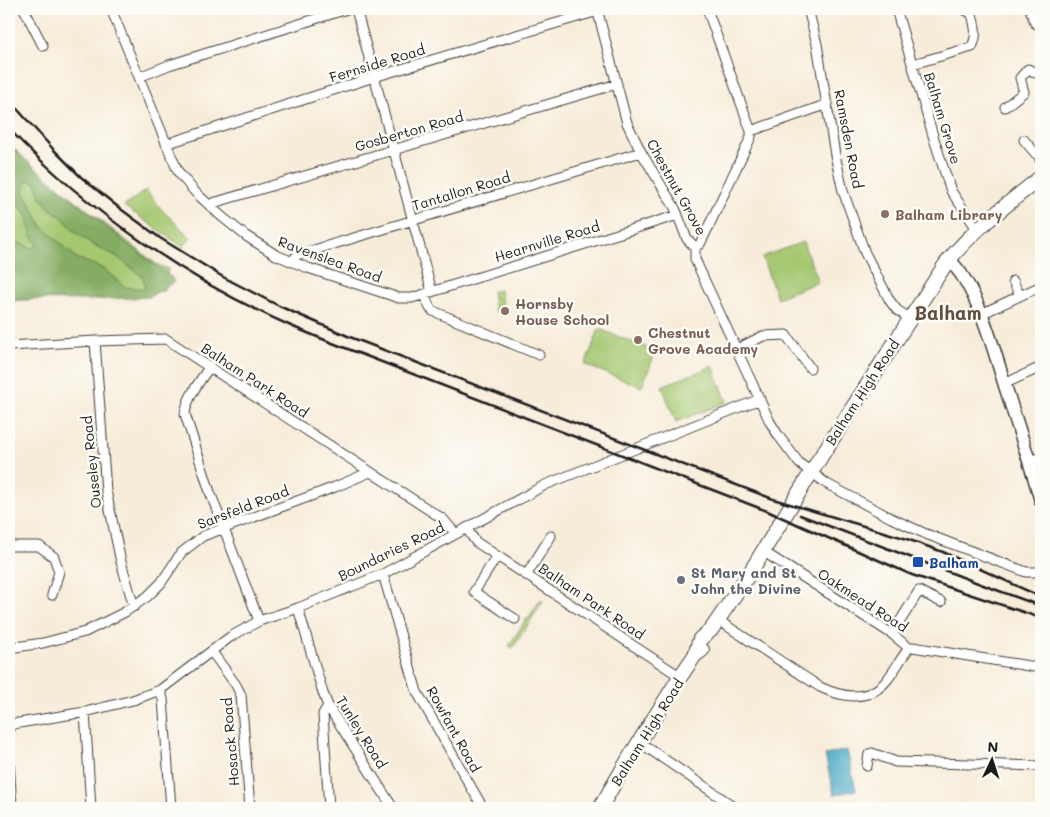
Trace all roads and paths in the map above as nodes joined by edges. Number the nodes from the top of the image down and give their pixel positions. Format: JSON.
{"nodes":[{"id":1,"x":24,"y":9,"type":"edge"},
{"id":2,"x":111,"y":9,"type":"edge"},
{"id":3,"x":347,"y":9,"type":"edge"},
{"id":4,"x":356,"y":9,"type":"edge"},
{"id":5,"x":707,"y":9,"type":"edge"},
{"id":6,"x":808,"y":9,"type":"edge"},
{"id":7,"x":896,"y":9,"type":"edge"},
{"id":8,"x":964,"y":9,"type":"edge"},
{"id":9,"x":1030,"y":9,"type":"edge"},
{"id":10,"x":597,"y":10,"type":"edge"},
{"id":11,"x":1041,"y":26,"type":"edge"},
{"id":12,"x":43,"y":46,"type":"dead end"},
{"id":13,"x":912,"y":64,"type":"junction"},
{"id":14,"x":1041,"y":75,"type":"edge"},
{"id":15,"x":139,"y":77,"type":"junction"},
{"id":16,"x":374,"y":77,"type":"junction"},
{"id":17,"x":616,"y":84,"type":"junction"},
{"id":18,"x":828,"y":104,"type":"junction"},
{"id":19,"x":1005,"y":107,"type":"dead end"},
{"id":20,"x":751,"y":131,"type":"junction"},
{"id":21,"x":1024,"y":140,"type":"dead end"},
{"id":22,"x":166,"y":144,"type":"junction"},
{"id":23,"x":393,"y":150,"type":"junction"},
{"id":24,"x":641,"y":152,"type":"junction"},
{"id":25,"x":1039,"y":158,"type":"edge"},
{"id":26,"x":1041,"y":177,"type":"edge"},
{"id":27,"x":210,"y":206,"type":"junction"},
{"id":28,"x":678,"y":215,"type":"junction"},
{"id":29,"x":412,"y":220,"type":"junction"},
{"id":30,"x":977,"y":229,"type":"junction"},
{"id":31,"x":695,"y":247,"type":"junction"},
{"id":32,"x":949,"y":260,"type":"junction"},
{"id":33,"x":292,"y":262,"type":"junction"},
{"id":34,"x":1013,"y":281,"type":"dead end"},
{"id":35,"x":1041,"y":286,"type":"edge"},
{"id":36,"x":428,"y":294,"type":"junction"},
{"id":37,"x":1020,"y":296,"type":"junction"},
{"id":38,"x":981,"y":314,"type":"junction"},
{"id":39,"x":909,"y":318,"type":"junction"},
{"id":40,"x":95,"y":341,"type":"junction"},
{"id":41,"x":9,"y":346,"type":"edge"},
{"id":42,"x":736,"y":349,"type":"junction"},
{"id":43,"x":539,"y":355,"type":"dead end"},
{"id":44,"x":210,"y":366,"type":"junction"},
{"id":45,"x":1041,"y":367,"type":"edge"},
{"id":46,"x":810,"y":368,"type":"dead end"},
{"id":47,"x":1004,"y":384,"type":"junction"},
{"id":48,"x":760,"y":399,"type":"junction"},
{"id":49,"x":1035,"y":459,"type":"edge"},
{"id":50,"x":370,"y":472,"type":"junction"},
{"id":51,"x":811,"y":472,"type":"junction"},
{"id":52,"x":1041,"y":500,"type":"edge"},
{"id":53,"x":224,"y":527,"type":"junction"},
{"id":54,"x":466,"y":528,"type":"junction"},
{"id":55,"x":456,"y":534,"type":"junction"},
{"id":56,"x":551,"y":536,"type":"dead end"},
{"id":57,"x":9,"y":546,"type":"edge"},
{"id":58,"x":764,"y":552,"type":"junction"},
{"id":59,"x":497,"y":556,"type":"junction"},
{"id":60,"x":1041,"y":572,"type":"edge"},
{"id":61,"x":382,"y":574,"type":"junction"},
{"id":62,"x":527,"y":574,"type":"junction"},
{"id":63,"x":52,"y":595,"type":"dead end"},
{"id":64,"x":941,"y":602,"type":"dead end"},
{"id":65,"x":135,"y":606,"type":"junction"},
{"id":66,"x":298,"y":608,"type":"junction"},
{"id":67,"x":515,"y":619,"type":"dead end"},
{"id":68,"x":259,"y":621,"type":"junction"},
{"id":69,"x":714,"y":625,"type":"junction"},
{"id":70,"x":892,"y":634,"type":"junction"},
{"id":71,"x":9,"y":648,"type":"edge"},
{"id":72,"x":909,"y":648,"type":"junction"},
{"id":73,"x":212,"y":652,"type":"junction"},
{"id":74,"x":1041,"y":668,"type":"edge"},
{"id":75,"x":681,"y":677,"type":"junction"},
{"id":76,"x":160,"y":690,"type":"junction"},
{"id":77,"x":328,"y":706,"type":"junction"},
{"id":78,"x":85,"y":712,"type":"junction"},
{"id":79,"x":9,"y":728,"type":"edge"},
{"id":80,"x":638,"y":742,"type":"junction"},
{"id":81,"x":9,"y":760,"type":"edge"},
{"id":82,"x":867,"y":766,"type":"dead end"},
{"id":83,"x":1041,"y":766,"type":"edge"},
{"id":84,"x":12,"y":808,"type":"edge"},
{"id":85,"x":92,"y":808,"type":"edge"},
{"id":86,"x":171,"y":808,"type":"edge"},
{"id":87,"x":250,"y":808,"type":"edge"},
{"id":88,"x":329,"y":808,"type":"edge"},
{"id":89,"x":393,"y":808,"type":"edge"},
{"id":90,"x":483,"y":808,"type":"edge"},
{"id":91,"x":600,"y":808,"type":"edge"},
{"id":92,"x":736,"y":808,"type":"edge"}],
"edges":[{"from":1,"to":12,"type":"street"},
{"from":2,"to":15,"type":"street","name":"Ravenslea Road"},
{"from":3,"to":15,"type":"street"},
{"from":4,"to":16,"type":"street"},
{"from":5,"to":20,"type":"street"},
{"from":6,"to":18,"type":"street","name":"Ramsden Road"},
{"from":7,"to":13,"type":"street","name":"Balham Grove"},
{"from":8,"to":13,"type":"street"},
{"from":9,"to":11,"type":"street"},
{"from":10,"to":16,"type":"street","name":"Fernside Road"},
{"from":10,"to":17,"type":"street","name":"Chestnut Grove"},
{"from":13,"to":30,"type":"street","name":"Balham Grove"},
{"from":14,"to":19,"type":"street"},
{"from":15,"to":22,"type":"street","name":"Ravenslea Road"},
{"from":16,"to":22,"type":"street","name":"Fernside Road"},
{"from":16,"to":23,"type":"street"},
{"from":17,"to":23,"type":"street","name":"Gosberton Road"},
{"from":17,"to":24,"type":"street","name":"Chestnut Grove"},
{"from":18,"to":20,"type":"street"},
{"from":18,"to":39,"type":"street","name":"Ramsden Road"},
{"from":20,"to":31,"type":"street"},
{"from":21,"to":25,"type":"street"},
{"from":22,"to":27,"type":"street","name":"Ravenslea Road"},
{"from":23,"to":27,"type":"street","name":"Gosberton Road"},
{"from":23,"to":29,"type":"street"},
{"from":24,"to":28,"type":"street","name":"Chestnut Grove"},
{"from":24,"to":29,"type":"street","name":"Tantallon Road"},
{"from":26,"to":30,"type":"highway","name":"Balham High Road"},
{"from":27,"to":33,"type":"street","name":"Ravenslea Road"},
{"from":28,"to":31,"type":"street","name":"Chestnut Grove"},
{"from":28,"to":36,"type":"street","name":"Hearnville Road"},
{"from":29,"to":33,"type":"street","name":"Tantallon Road"},
{"from":29,"to":36,"type":"street"},
{"from":30,"to":32,"type":"highway","name":"Balham High Road"},
{"from":31,"to":42,"type":"street","name":"Chestnut Grove"},
{"from":32,"to":38,"type":"main road"},
{"from":32,"to":39,"type":"highway","name":"Balham High Road"},
{"from":33,"to":36,"type":"street","name":"Ravenslea Road"},
{"from":34,"to":37,"type":"street"},
{"from":35,"to":37,"type":"street"},
{"from":36,"to":43,"type":"street"},
{"from":37,"to":38,"type":"street"},
{"from":38,"to":47,"type":"main road"},
{"from":39,"to":51,"type":"highway","name":"Balham High Road"},
{"from":40,"to":41,"type":"street","name":"Balham Park Road"},
{"from":40,"to":44,"type":"street","name":"Balham Park Road"},
{"from":40,"to":65,"type":"street","name":"Ouseley Road"},
{"from":42,"to":46,"type":"street"},
{"from":42,"to":48,"type":"street","name":"Chestnut Grove"},
{"from":44,"to":50,"type":"street","name":"Balham Park Road"},
{"from":44,"to":53,"type":"street"},
{"from":45,"to":47,"type":"street"},
{"from":47,"to":49,"type":"main road"},
{"from":48,"to":51,"type":"street","name":"Chestnut Grove"},
{"from":48,"to":54,"type":"street","name":"Boundaries Road"},
{"from":49,"to":52,"type":"main road"},
{"from":50,"to":53,"type":"street","name":"Sarsfeld Road"},
{"from":50,"to":55,"type":"street","name":"Balham Park Road"},
{"from":51,"to":58,"type":"highway","name":"Balham High Road"},
{"from":51,"to":60,"type":"street","name":"Chestnut Grove"},
{"from":53,"to":65,"type":"street","name":"Sarsfeld Road"},
{"from":53,"to":68,"type":"street"},
{"from":54,"to":55,"type":"street","name":"Boundaries Road"},
{"from":54,"to":59,"type":"street","name":"Balham Park Road"},
{"from":55,"to":61,"type":"street","name":"Boundaries Road"},
{"from":56,"to":62,"type":"street"},
{"from":57,"to":63,"type":"street"},
{"from":58,"to":69,"type":"highway","name":"Balham High Road"},
{"from":58,"to":70,"type":"street","name":"Oakmead Road"},
{"from":59,"to":62,"type":"street","name":"Balham Park Road"},
{"from":59,"to":67,"type":"street"},
{"from":61,"to":66,"type":"street","name":"Boundaries Road"},
{"from":61,"to":90,"type":"street","name":"Rowfant Road"},
{"from":62,"to":75,"type":"street","name":"Balham Park Road"},
{"from":64,"to":70,"type":"street"},
{"from":65,"to":71,"type":"street","name":"Sarsfeld Road"},
{"from":66,"to":68,"type":"street","name":"Boundaries Road"},
{"from":66,"to":77,"type":"street","name":"Tunley Road"},
{"from":68,"to":73,"type":"street","name":"Boundaries Road"},
{"from":69,"to":72,"type":"street"},
{"from":69,"to":75,"type":"highway","name":"Balham High Road"},
{"from":70,"to":72,"type":"street","name":"Oakmead Road"},
{"from":72,"to":74,"type":"street","name":"Oakmead Road"},
{"from":73,"to":76,"type":"street","name":"Boundaries Road"},
{"from":73,"to":87,"type":"street","name":"Hosack Road"},
{"from":75,"to":80,"type":"highway","name":"Balham High Road"},
{"from":76,"to":78,"type":"street","name":"Boundaries Road"},
{"from":76,"to":86,"type":"street"},
{"from":77,"to":88,"type":"street"},
{"from":77,"to":89,"type":"street","name":"Tunley Road"},
{"from":78,"to":79,"type":"street","name":"Boundaries Road"},
{"from":78,"to":85,"type":"street"},
{"from":80,"to":91,"type":"highway","name":"Balham High Road"},
{"from":80,"to":92,"type":"street"},
{"from":81,"to":84,"type":"street"},
{"from":82,"to":83,"type":"street"}]}
